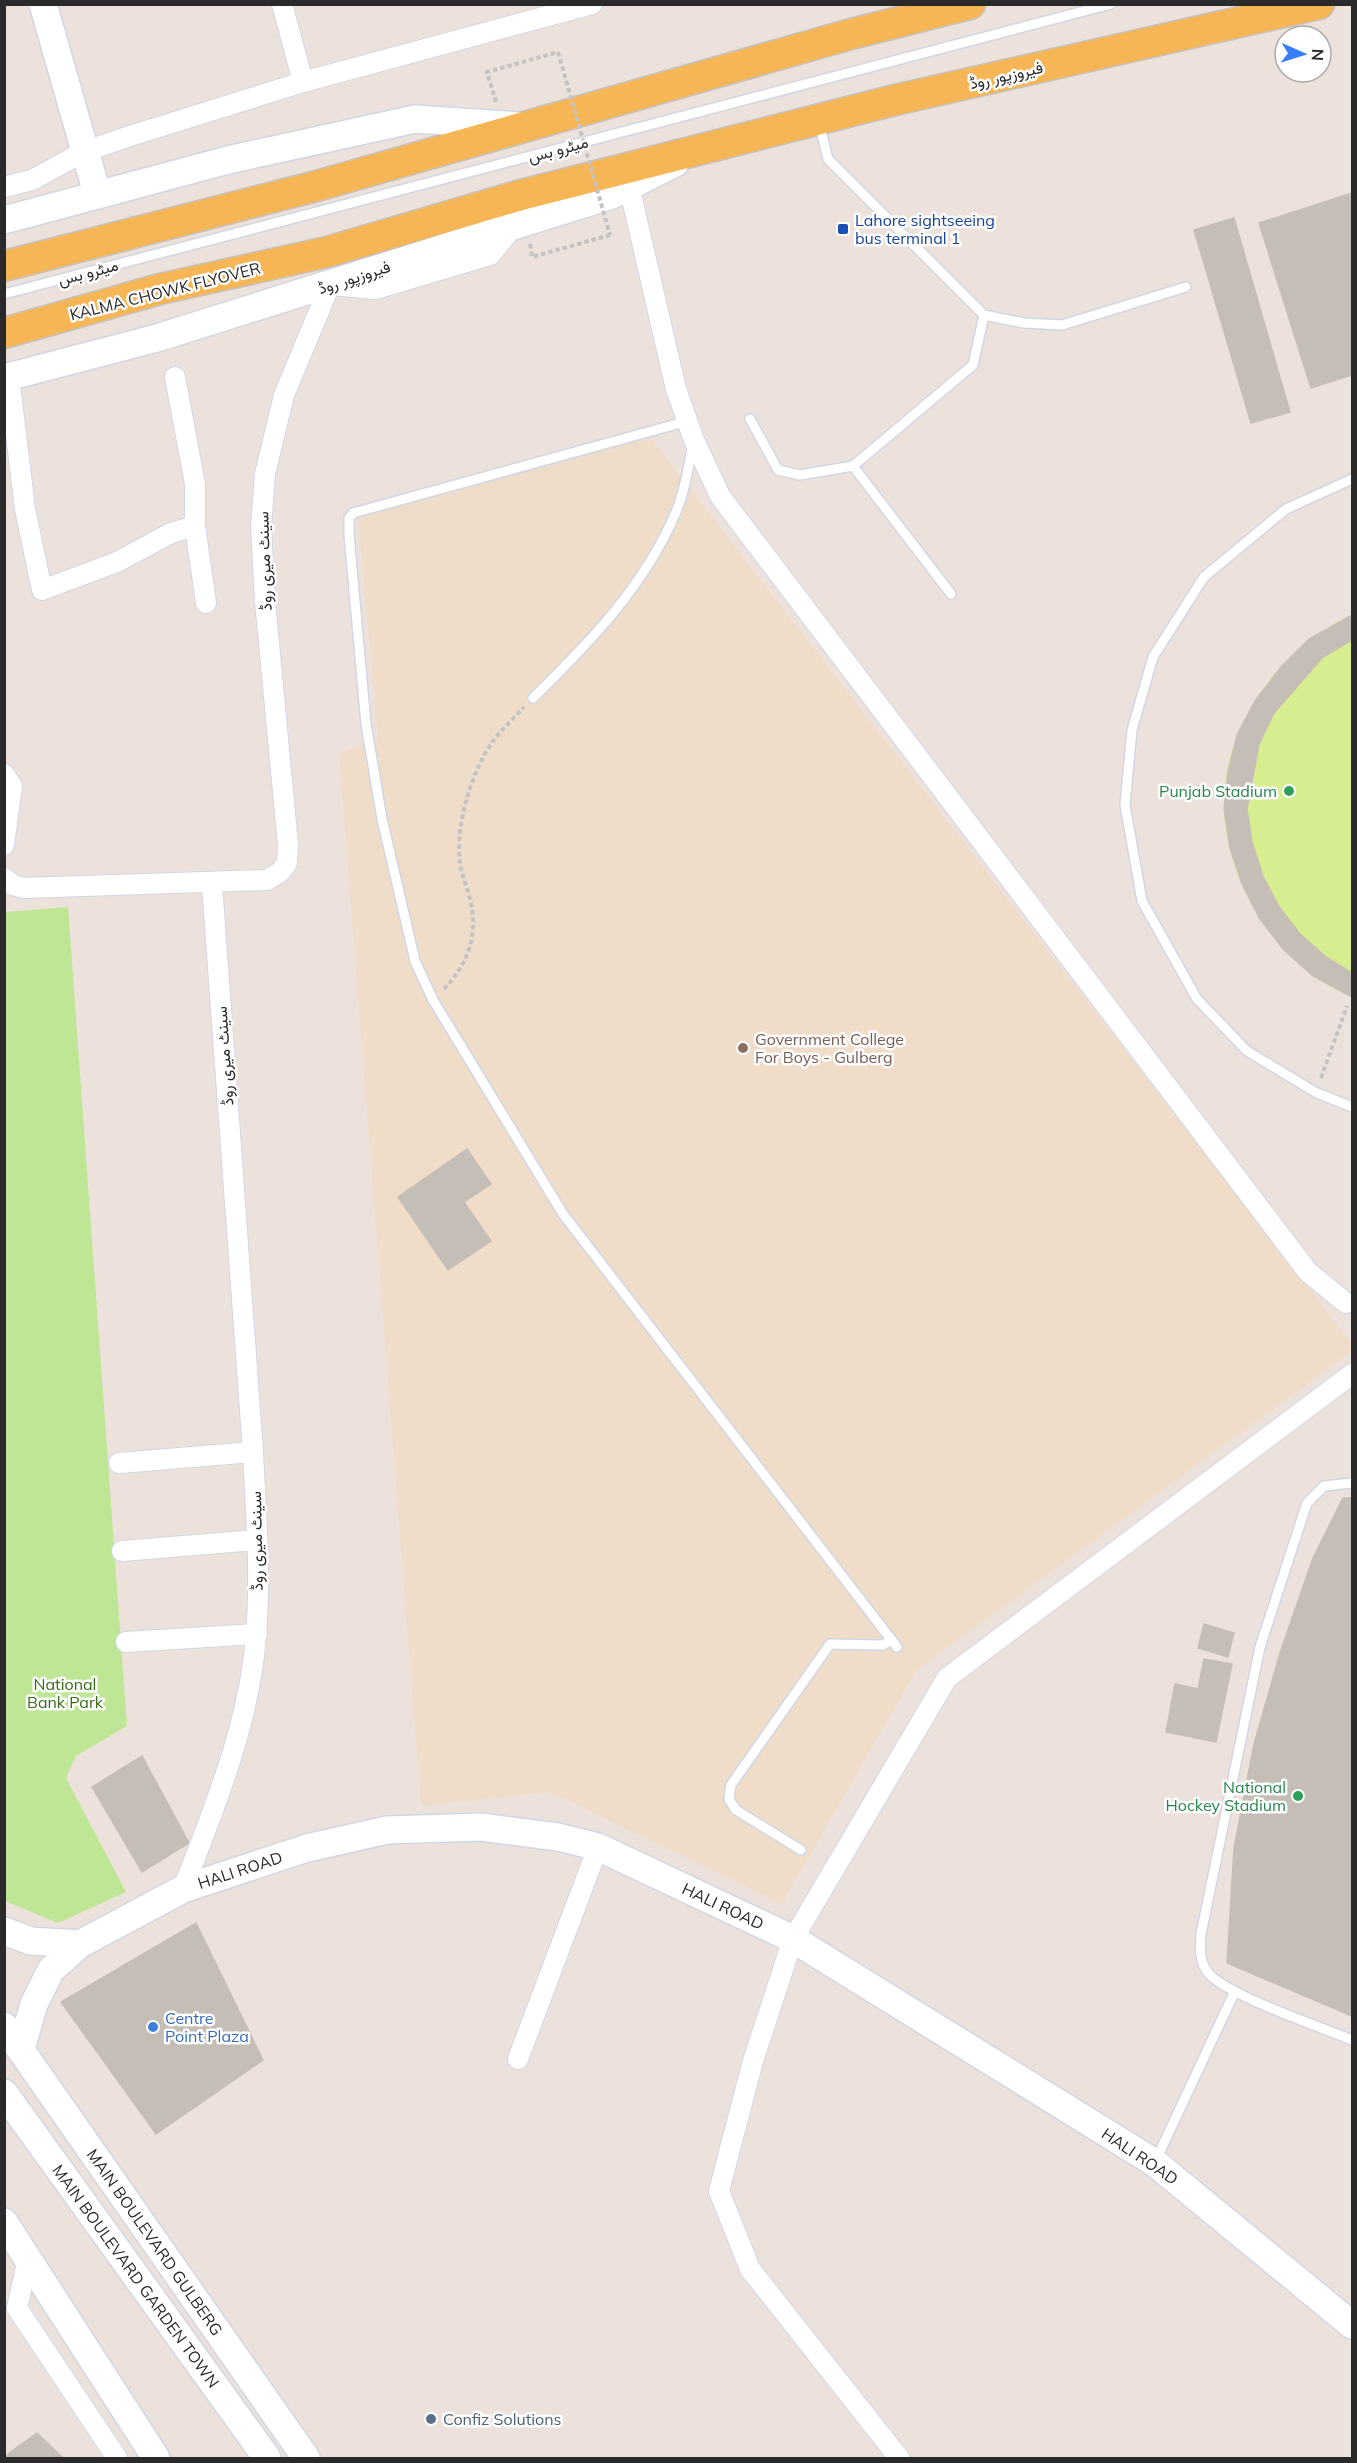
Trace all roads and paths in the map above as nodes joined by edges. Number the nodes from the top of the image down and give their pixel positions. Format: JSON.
{"nodes":[{"id":1,"x":43,"y":4,"type":"edge"},
{"id":2,"x":282,"y":4,"type":"edge"},
{"id":3,"x":969,"y":4,"type":"edge"},
{"id":4,"x":1111,"y":4,"type":"edge"},
{"id":5,"x":1319,"y":4,"type":"edge"},
{"id":6,"x":588,"y":5,"type":"edge"},
{"id":7,"x":487,"y":72,"type":"dead end"},
{"id":8,"x":303,"y":82,"type":"junction"},
{"id":9,"x":818,"y":121,"type":"junction"},
{"id":10,"x":519,"y":126,"type":"junction"},
{"id":11,"x":83,"y":152,"type":"junction"},
{"id":12,"x":694,"y":153,"type":"junction"},
{"id":13,"x":629,"y":186,"type":"junction"},
{"id":14,"x":4,"y":187,"type":"edge"},
{"id":15,"x":96,"y":193,"type":"junction"},
{"id":16,"x":4,"y":220,"type":"edge"},
{"id":17,"x":327,"y":252,"type":"joint"},
{"id":18,"x":532,"y":257,"type":"dead end"},
{"id":19,"x":4,"y":266,"type":"edge"},
{"id":20,"x":330,"y":285,"type":"junction"},
{"id":21,"x":1186,"y":286,"type":"dead end"},
{"id":22,"x":4,"y":294,"type":"edge"},
{"id":23,"x":984,"y":315,"type":"junction"},
{"id":24,"x":4,"y":333,"type":"edge"},
{"id":25,"x":7,"y":377,"type":"edge"},
{"id":26,"x":175,"y":377,"type":"dead end"},
{"id":27,"x":750,"y":419,"type":"dead end"},
{"id":28,"x":688,"y":421,"type":"junction"},
{"id":29,"x":694,"y":440,"type":"junction"},
{"id":30,"x":853,"y":465,"type":"junction"},
{"id":31,"x":1353,"y":479,"type":"edge"},
{"id":32,"x":195,"y":526,"type":"junction"},
{"id":33,"x":951,"y":594,"type":"dead end"},
{"id":34,"x":206,"y":603,"type":"dead end"},
{"id":35,"x":533,"y":698,"type":"joint"},
{"id":36,"x":4,"y":774,"type":"edge"},
{"id":37,"x":4,"y":845,"type":"edge"},
{"id":38,"x":4,"y":878,"type":"edge"},
{"id":39,"x":212,"y":884,"type":"junction"},
{"id":40,"x":433,"y":1000,"type":"junction"},
{"id":41,"x":1347,"y":1006,"type":"dead end"},
{"id":42,"x":1315,"y":1092,"type":"junction"},
{"id":43,"x":1353,"y":1107,"type":"edge"},
{"id":44,"x":1346,"y":1303,"type":"dead end"},
{"id":45,"x":1353,"y":1374,"type":"edge"},
{"id":46,"x":253,"y":1452,"type":"junction"},
{"id":47,"x":119,"y":1463,"type":"dead end"},
{"id":48,"x":1353,"y":1483,"type":"edge"},
{"id":49,"x":257,"y":1540,"type":"junction"},
{"id":50,"x":122,"y":1551,"type":"dead end"},
{"id":51,"x":257,"y":1635,"type":"junction"},
{"id":52,"x":126,"y":1642,"type":"dead end"},
{"id":53,"x":598,"y":1847,"type":"junction"},
{"id":54,"x":801,"y":1850,"type":"dead end"},
{"id":55,"x":183,"y":1889,"type":"junction"},
{"id":56,"x":4,"y":1931,"type":"edge"},
{"id":57,"x":794,"y":1939,"type":"junction"},
{"id":58,"x":80,"y":1944,"type":"junction"},
{"id":59,"x":1235,"y":1991,"type":"junction"},
{"id":60,"x":4,"y":2026,"type":"edge"},
{"id":61,"x":1353,"y":2040,"type":"edge"},
{"id":62,"x":21,"y":2049,"type":"junction"},
{"id":63,"x":518,"y":2059,"type":"dead end"},
{"id":64,"x":4,"y":2093,"type":"edge"},
{"id":65,"x":1155,"y":2163,"type":"junction"},
{"id":66,"x":13,"y":2240,"type":"edge"},
{"id":67,"x":1353,"y":2325,"type":"edge"},
{"id":68,"x":117,"y":2458,"type":"edge"},
{"id":69,"x":156,"y":2458,"type":"edge"},
{"id":70,"x":267,"y":2458,"type":"edge"},
{"id":71,"x":306,"y":2458,"type":"edge"},
{"id":72,"x":899,"y":2458,"type":"edge"}],
"edges":[{"from":1,"to":11,"type":"main road"},
{"from":2,"to":8,"type":"street"},
{"from":3,"to":10,"type":"main road"},
{"from":4,"to":22,"type":"lane","name":"میٹرو بس"},
{"from":5,"to":9,"type":"main road","name":"فیروزپور روڈ"},
{"from":6,"to":8,"type":"street"},
{"from":7,"to":18,"type":"path","bridge":true},
{"from":8,"to":11,"type":"street"},
{"from":9,"to":12,"type":"main road","name":"فیروزپور روڈ"},
{"from":9,"to":23,"type":"lane"},
{"from":10,"to":15,"type":"main road"},
{"from":10,"to":19,"type":"main road"},
{"from":11,"to":14,"type":"street"},
{"from":11,"to":15,"type":"main road"},
{"from":12,"to":13,"type":"main road","name":"فیروزپور روڈ"},
{"from":12,"to":17,"type":"main road","name":"فیروزپور روڈ"},
{"from":13,"to":20,"type":"main road","name":"فیروزپور روڈ"},
{"from":13,"to":28,"type":"street"},
{"from":15,"to":16,"type":"main road"},
{"from":17,"to":24,"type":"main road","name":"KALMA CHOWK FLYOVER"},
{"from":20,"to":25,"type":"main road","name":"فیروزپور روڈ"},
{"from":20,"to":39,"type":"street","name":"سینٹ میری روڈ"},
{"from":21,"to":23,"type":"lane"},
{"from":23,"to":30,"type":"lane"},
{"from":25,"to":32,"type":"street"},
{"from":26,"to":32,"type":"street"},
{"from":27,"to":30,"type":"lane"},
{"from":28,"to":29,"type":"street"},
{"from":28,"to":40,"type":"lane"},
{"from":29,"to":35,"type":"lane"},
{"from":29,"to":44,"type":"street"},
{"from":30,"to":33,"type":"lane"},
{"from":31,"to":42,"type":"lane"},
{"from":32,"to":34,"type":"street"},
{"from":35,"to":40,"type":"path"},
{"from":36,"to":37,"type":"street"},
{"from":38,"to":39,"type":"street"},
{"from":39,"to":46,"type":"street","name":"سینٹ میری روڈ"},
{"from":40,"to":54,"type":"lane"},
{"from":41,"to":42,"type":"path"},
{"from":42,"to":43,"type":"lane"},
{"from":45,"to":57,"type":"street"},
{"from":46,"to":47,"type":"street"},
{"from":46,"to":49,"type":"street","name":"سینٹ میری روڈ"},
{"from":48,"to":59,"type":"lane"},
{"from":49,"to":50,"type":"street"},
{"from":49,"to":51,"type":"street","name":"سینٹ میری روڈ"},
{"from":51,"to":52,"type":"street"},
{"from":51,"to":55,"type":"street","name":"سینٹ میری روڈ"},
{"from":53,"to":55,"type":"main road","name":"HALI ROAD"},
{"from":53,"to":57,"type":"main road","name":"HALI ROAD"},
{"from":53,"to":63,"type":"street"},
{"from":55,"to":58,"type":"main road","name":"HALI ROAD"},
{"from":56,"to":58,"type":"main road"},
{"from":57,"to":65,"type":"main road","name":"HALI ROAD"},
{"from":57,"to":72,"type":"street"},
{"from":58,"to":62,"type":"main road","name":"HALI ROAD"},
{"from":59,"to":61,"type":"lane"},
{"from":59,"to":65,"type":"lane"},
{"from":60,"to":62,"type":"main road","name":"MAIN BOULEVARD GULBERG"},
{"from":62,"to":71,"type":"main road","name":"MAIN BOULEVARD GULBERG"},
{"from":64,"to":70,"type":"main road","name":"MAIN BOULEVARD GARDEN TOWN"},
{"from":65,"to":67,"type":"main road","name":"HALI ROAD"},
{"from":66,"to":68,"type":"street"},
{"from":66,"to":69,"type":"main road"}]}
